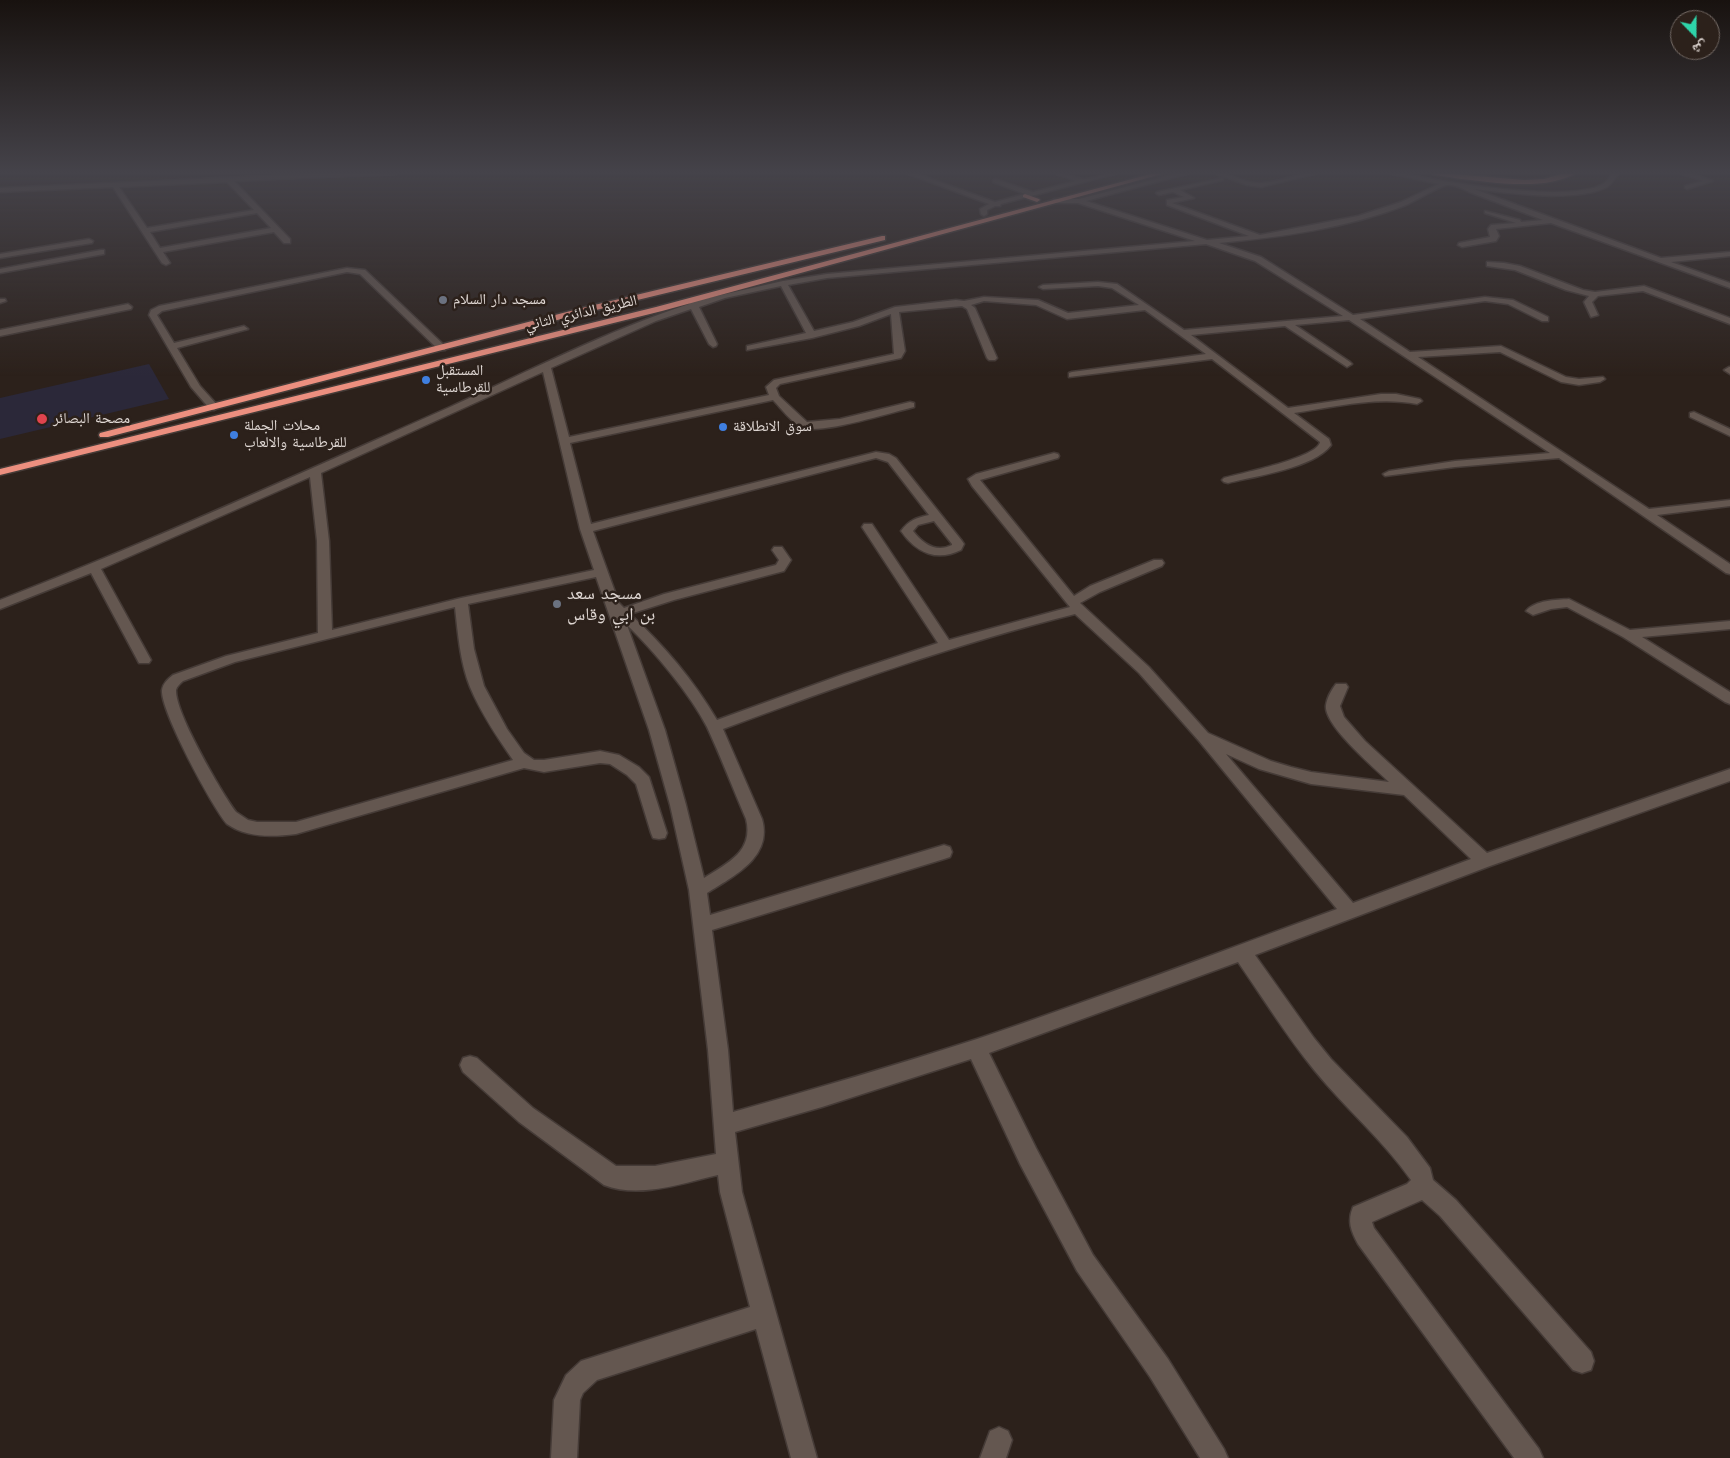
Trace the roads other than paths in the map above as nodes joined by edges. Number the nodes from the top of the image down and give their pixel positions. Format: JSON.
{"nodes":[{"id":1,"x":89,"y":240,"type":"dead end"},
{"id":2,"x":151,"y":240,"type":"edge"},
{"id":3,"x":220,"y":240,"type":"edge"},
{"id":4,"x":872,"y":240,"type":"edge"},
{"id":5,"x":908,"y":240,"type":"edge"},
{"id":6,"x":1199,"y":240,"type":"edge"},
{"id":7,"x":1234,"y":240,"type":"edge"},
{"id":8,"x":1488,"y":240,"type":"edge"},
{"id":9,"x":1605,"y":240,"type":"edge"},
{"id":10,"x":1207,"y":243,"type":"junction"},
{"id":11,"x":1462,"y":245,"type":"dead end"},
{"id":12,"x":158,"y":251,"type":"junction"},
{"id":13,"x":101,"y":252,"type":"dead end"},
{"id":14,"x":1730,"y":254,"type":"edge"},
{"id":15,"x":808,"y":255,"type":"junction"},
{"id":16,"x":0,"y":256,"type":"edge"},
{"id":17,"x":1659,"y":260,"type":"junction"},
{"id":18,"x":166,"y":263,"type":"dead end"},
{"id":19,"x":821,"y":264,"type":"junction"},
{"id":20,"x":1490,"y":264,"type":"dead end"},
{"id":21,"x":0,"y":271,"type":"edge"},
{"id":22,"x":783,"y":283,"type":"junction"},
{"id":23,"x":1730,"y":286,"type":"edge"},
{"id":24,"x":1043,"y":287,"type":"dead end"},
{"id":25,"x":1596,"y":294,"type":"junction"},
{"id":26,"x":694,"y":304,"type":"junction"},
{"id":27,"x":964,"y":304,"type":"junction"},
{"id":28,"x":128,"y":307,"type":"dead end"},
{"id":29,"x":1147,"y":307,"type":"junction"},
{"id":30,"x":895,"y":310,"type":"junction"},
{"id":31,"x":1594,"y":315,"type":"dead end"},
{"id":32,"x":1350,"y":318,"type":"junction"},
{"id":33,"x":1545,"y":319,"type":"dead end"},
{"id":34,"x":1730,"y":322,"type":"edge"},
{"id":35,"x":1286,"y":323,"type":"junction"},
{"id":36,"x":244,"y":329,"type":"dead end"},
{"id":37,"x":0,"y":333,"type":"edge"},
{"id":38,"x":1181,"y":333,"type":"junction"},
{"id":39,"x":812,"y":335,"type":"junction"},
{"id":40,"x":458,"y":344,"type":"junction"},
{"id":41,"x":713,"y":344,"type":"dead end"},
{"id":42,"x":172,"y":346,"type":"junction"},
{"id":43,"x":442,"y":348,"type":"junction"},
{"id":44,"x":750,"y":348,"type":"dead end"},
{"id":45,"x":1409,"y":355,"type":"junction"},
{"id":46,"x":1214,"y":356,"type":"junction"},
{"id":47,"x":992,"y":358,"type":"dead end"},
{"id":48,"x":1347,"y":364,"type":"dead end"},
{"id":49,"x":546,"y":366,"type":"junction"},
{"id":50,"x":1072,"y":375,"type":"dead end"},
{"id":51,"x":1600,"y":378,"type":"dead end"},
{"id":52,"x":775,"y":397,"type":"junction"},
{"id":53,"x":1416,"y":401,"type":"dead end"},
{"id":54,"x":910,"y":405,"type":"dead end"},
{"id":55,"x":214,"y":407,"type":"junction"},
{"id":56,"x":1285,"y":411,"type":"junction"},
{"id":57,"x":1694,"y":415,"type":"dead end"},
{"id":58,"x":1730,"y":433,"type":"edge"},
{"id":59,"x":93,"y":438,"type":"dead end"},
{"id":60,"x":563,"y":441,"type":"junction"},
{"id":61,"x":1562,"y":455,"type":"junction"},
{"id":62,"x":1054,"y":456,"type":"dead end"},
{"id":63,"x":0,"y":462,"type":"edge"},
{"id":64,"x":18,"y":462,"type":"junction"},
{"id":65,"x":315,"y":471,"type":"junction"},
{"id":66,"x":0,"y":472,"type":"edge"},
{"id":67,"x":1389,"y":474,"type":"dead end"},
{"id":68,"x":1228,"y":480,"type":"dead end"},
{"id":69,"x":1730,"y":503,"type":"edge"},
{"id":70,"x":1648,"y":513,"type":"junction"},
{"id":71,"x":936,"y":516,"type":"dead end"},
{"id":72,"x":868,"y":527,"type":"dead end"},
{"id":73,"x":586,"y":529,"type":"junction"},
{"id":74,"x":778,"y":550,"type":"dead end"},
{"id":75,"x":1158,"y":563,"type":"dead end"},
{"id":76,"x":94,"y":567,"type":"junction"},
{"id":77,"x":1730,"y":570,"type":"edge"},
{"id":78,"x":600,"y":572,"type":"junction"},
{"id":79,"x":461,"y":602,"type":"junction"},
{"id":80,"x":0,"y":605,"type":"edge"},
{"id":81,"x":1075,"y":605,"type":"junction"},
{"id":82,"x":616,"y":609,"type":"junction"},
{"id":83,"x":1533,"y":611,"type":"dead end"},
{"id":84,"x":1730,"y":625,"type":"edge"},
{"id":85,"x":1628,"y":634,"type":"junction"},
{"id":86,"x":325,"y":635,"type":"junction"},
{"id":87,"x":946,"y":645,"type":"junction"},
{"id":88,"x":144,"y":660,"type":"dead end"},
{"id":89,"x":1341,"y":687,"type":"dead end"},
{"id":90,"x":1730,"y":699,"type":"edge"},
{"id":91,"x":714,"y":727,"type":"junction"},
{"id":92,"x":1203,"y":737,"type":"junction"},
{"id":93,"x":525,"y":762,"type":"junction"},
{"id":94,"x":1730,"y":775,"type":"edge"},
{"id":95,"x":1409,"y":790,"type":"junction"},
{"id":96,"x":659,"y":833,"type":"dead end"},
{"id":97,"x":944,"y":852,"type":"dead end"},
{"id":98,"x":1484,"y":862,"type":"junction"},
{"id":99,"x":698,"y":890,"type":"junction"},
{"id":100,"x":1350,"y":912,"type":"junction"},
{"id":101,"x":702,"y":925,"type":"junction"},
{"id":102,"x":1242,"y":952,"type":"junction"},
{"id":103,"x":976,"y":1048,"type":"junction"},
{"id":104,"x":470,"y":1065,"type":"dead end"},
{"id":105,"x":725,"y":1125,"type":"junction"},
{"id":106,"x":727,"y":1162,"type":"junction"},
{"id":107,"x":1423,"y":1186,"type":"junction"},
{"id":108,"x":763,"y":1315,"type":"junction"},
{"id":109,"x":1582,"y":1361,"type":"dead end"},
{"id":110,"x":564,"y":1458,"type":"edge"},
{"id":111,"x":804,"y":1458,"type":"edge"},
{"id":112,"x":1215,"y":1458,"type":"edge"},
{"id":113,"x":1530,"y":1458,"type":"edge"}],
"edges":[{"from":1,"to":16,"type":"street"},
{"from":2,"to":12,"type":"street"},
{"from":3,"to":12,"type":"street"},
{"from":4,"to":15,"type":"highway","name":"الطريق الدائري الثاني"},
{"from":5,"to":19,"type":"highway","name":"الطريق الدائري الثاني"},
{"from":6,"to":10,"type":"street"},
{"from":7,"to":10,"type":"street"},
{"from":8,"to":11,"type":"street"},
{"from":9,"to":17,"type":"street"},
{"from":10,"to":22,"type":"street"},
{"from":10,"to":32,"type":"street"},
{"from":12,"to":18,"type":"street"},
{"from":13,"to":21,"type":"street"},
{"from":14,"to":17,"type":"street"},
{"from":15,"to":19,"type":"highway"},
{"from":15,"to":40,"type":"highway","name":"الطريق الدائري الثاني"},
{"from":17,"to":23,"type":"street"},
{"from":19,"to":64,"type":"highway","name":"الطريق الدائري الثاني"},
{"from":20,"to":25,"type":"street"},
{"from":22,"to":26,"type":"street"},
{"from":22,"to":39,"type":"street"},
{"from":24,"to":29,"type":"street"},
{"from":25,"to":31,"type":"street"},
{"from":25,"to":34,"type":"street"},
{"from":26,"to":41,"type":"street"},
{"from":26,"to":49,"type":"street"},
{"from":27,"to":29,"type":"street"},
{"from":27,"to":30,"type":"street"},
{"from":27,"to":47,"type":"street"},
{"from":28,"to":37,"type":"street"},
{"from":29,"to":38,"type":"street"},
{"from":30,"to":39,"type":"street"},
{"from":30,"to":52,"type":"street"},
{"from":32,"to":33,"type":"street"},
{"from":32,"to":35,"type":"street"},
{"from":32,"to":45,"type":"street"},
{"from":35,"to":38,"type":"street"},
{"from":35,"to":48,"type":"street"},
{"from":36,"to":42,"type":"street"},
{"from":38,"to":46,"type":"street"},
{"from":39,"to":44,"type":"street"},
{"from":40,"to":43,"type":"highway","name":"الطريق الدائري الثاني"},
{"from":40,"to":64,"type":"highway"},
{"from":42,"to":43,"type":"street"},
{"from":42,"to":55,"type":"street"},
{"from":43,"to":55,"type":"highway","name":"الطريق الدائري الثاني"},
{"from":45,"to":51,"type":"street"},
{"from":45,"to":61,"type":"street"},
{"from":46,"to":50,"type":"street"},
{"from":46,"to":56,"type":"street"},
{"from":49,"to":60,"type":"street"},
{"from":49,"to":65,"type":"street"},
{"from":52,"to":54,"type":"street"},
{"from":52,"to":60,"type":"street"},
{"from":53,"to":56,"type":"street"},
{"from":55,"to":59,"type":"highway","name":"الطريق الدائري الثاني"},
{"from":56,"to":68,"type":"street"},
{"from":57,"to":58,"type":"street"},
{"from":60,"to":73,"type":"street"},
{"from":61,"to":67,"type":"street"},
{"from":61,"to":70,"type":"street"},
{"from":62,"to":81,"type":"street"},
{"from":63,"to":64,"type":"highway","name":"الطريق الدائري الثاني"},
{"from":64,"to":66,"type":"highway","name":"الطريق الدائري الثاني"},
{"from":65,"to":76,"type":"street"},
{"from":65,"to":86,"type":"street"},
{"from":69,"to":70,"type":"street"},
{"from":70,"to":77,"type":"street"},
{"from":71,"to":73,"type":"street"},
{"from":72,"to":87,"type":"street"},
{"from":73,"to":78,"type":"street"},
{"from":74,"to":82,"type":"street"},
{"from":75,"to":81,"type":"street"},
{"from":76,"to":80,"type":"street"},
{"from":76,"to":88,"type":"street"},
{"from":78,"to":79,"type":"street"},
{"from":78,"to":82,"type":"street"},
{"from":79,"to":86,"type":"street"},
{"from":79,"to":93,"type":"street"},
{"from":81,"to":87,"type":"street"},
{"from":81,"to":92,"type":"street"},
{"from":82,"to":91,"type":"street"},
{"from":82,"to":99,"type":"street"},
{"from":83,"to":85,"type":"street"},
{"from":84,"to":85,"type":"street"},
{"from":85,"to":90,"type":"street"},
{"from":86,"to":93,"type":"street"},
{"from":87,"to":91,"type":"street"},
{"from":89,"to":95,"type":"street"},
{"from":91,"to":99,"type":"street"},
{"from":92,"to":95,"type":"street"},
{"from":92,"to":100,"type":"street"},
{"from":93,"to":96,"type":"street"},
{"from":94,"to":98,"type":"street"},
{"from":95,"to":98,"type":"street"},
{"from":97,"to":101,"type":"street"},
{"from":98,"to":100,"type":"street"},
{"from":99,"to":101,"type":"street"},
{"from":100,"to":102,"type":"street"},
{"from":101,"to":105,"type":"street"},
{"from":102,"to":103,"type":"street"},
{"from":102,"to":107,"type":"street"},
{"from":103,"to":105,"type":"street"},
{"from":103,"to":112,"type":"street"},
{"from":104,"to":106,"type":"street"},
{"from":105,"to":106,"type":"street"},
{"from":106,"to":108,"type":"street"},
{"from":107,"to":109,"type":"street"},
{"from":107,"to":113,"type":"street"},
{"from":108,"to":110,"type":"street"},
{"from":108,"to":111,"type":"street"}]}
